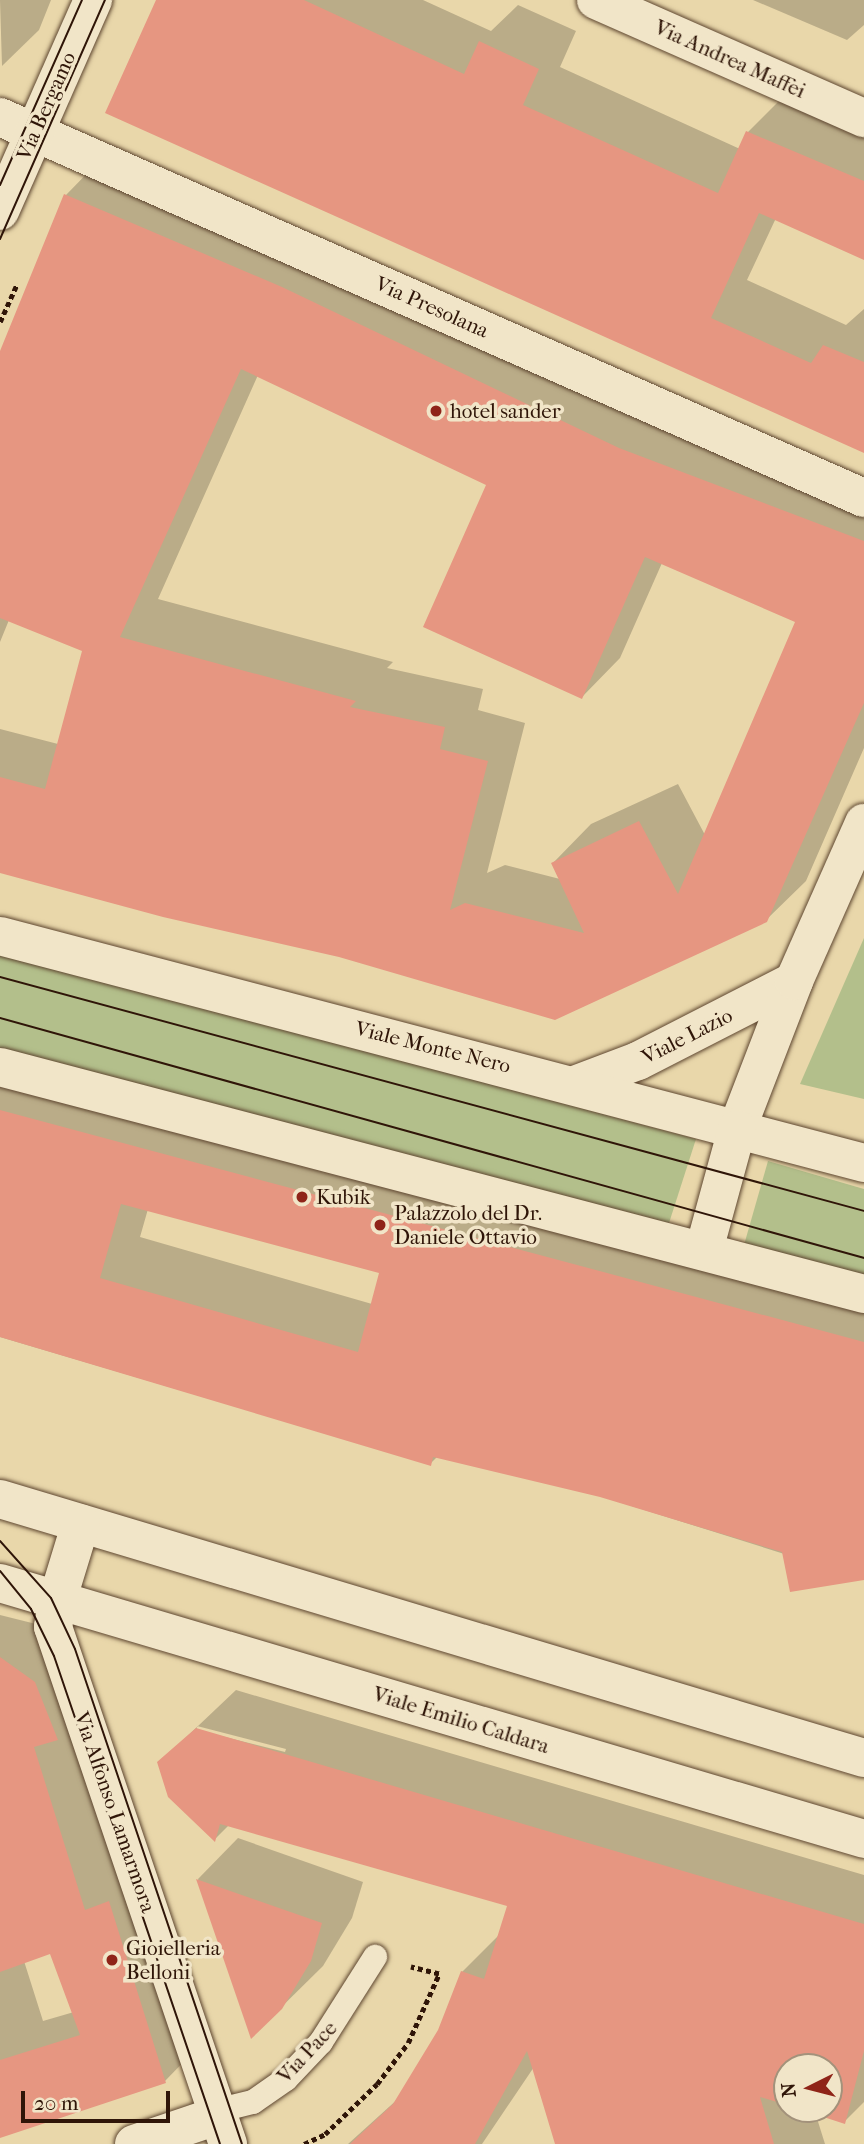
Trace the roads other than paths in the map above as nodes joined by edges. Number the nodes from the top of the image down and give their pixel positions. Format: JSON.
{"nodes":[{"id":1,"x":93,"y":0,"type":"edge"},
{"id":2,"x":596,"y":0,"type":"edge"},
{"id":3,"x":864,"y":118,"type":"edge"},
{"id":4,"x":17,"y":125,"type":"edge"},
{"id":5,"x":0,"y":211,"type":"edge"},
{"id":6,"x":864,"y":498,"type":"edge"},
{"id":7,"x":864,"y":823,"type":"edge"},
{"id":8,"x":0,"y":936,"type":"edge"},
{"id":9,"x":794,"y":981,"type":"junction"},
{"id":10,"x":0,"y":1067,"type":"edge"},
{"id":11,"x":577,"y":1084,"type":"junction"},
{"id":12,"x":737,"y":1129,"type":"junction"},
{"id":13,"x":864,"y":1163,"type":"edge"},
{"id":14,"x":704,"y":1250,"type":"junction"},
{"id":15,"x":864,"y":1294,"type":"edge"},
{"id":16,"x":0,"y":1499,"type":"edge"},
{"id":17,"x":81,"y":1523,"type":"junction"},
{"id":18,"x":0,"y":1583,"type":"edge"},
{"id":19,"x":58,"y":1598,"type":"junction"},
{"id":20,"x":864,"y":1758,"type":"edge"},
{"id":21,"x":864,"y":1839,"type":"edge"},
{"id":22,"x":375,"y":1957,"type":"road end"},
{"id":23,"x":222,"y":2128,"type":"edge"},
{"id":24,"x":134,"y":2144,"type":"edge"}],
"edges":[{"from":1,"to":4,"type":"street","name":"Via Bergamo"},
{"from":2,"to":3,"type":"street","name":"Via Andrea Maffei"},
{"from":4,"to":5,"type":"street","name":"Via Bergamo"},
{"from":4,"to":6,"type":"street","name":"Via Presolana"},
{"from":7,"to":9,"type":"street"},
{"from":8,"to":11,"type":"street","name":"Viale Monte Nero"},
{"from":9,"to":11,"type":"street","name":"Viale Lazio"},
{"from":9,"to":12,"type":"street"},
{"from":10,"to":14,"type":"street"},
{"from":11,"to":12,"type":"street","name":"Viale Monte Nero"},
{"from":12,"to":13,"type":"street","name":"Viale Monte Nero"},
{"from":12,"to":14,"type":"street"},
{"from":14,"to":15,"type":"street"},
{"from":16,"to":17,"type":"street"},
{"from":17,"to":19,"type":"street","name":"Via Alfonso Lamarmora"},
{"from":17,"to":20,"type":"street"},
{"from":18,"to":19,"type":"street","name":"Viale Emilio Caldara"},
{"from":19,"to":21,"type":"street","name":"Viale Emilio Caldara"},
{"from":19,"to":23,"type":"street","name":"Via Alfonso Lamarmora"},
{"from":22,"to":23,"type":"lane","name":"Via Pace"},
{"from":23,"to":24,"type":"street","name":"Via Pace"}]}
